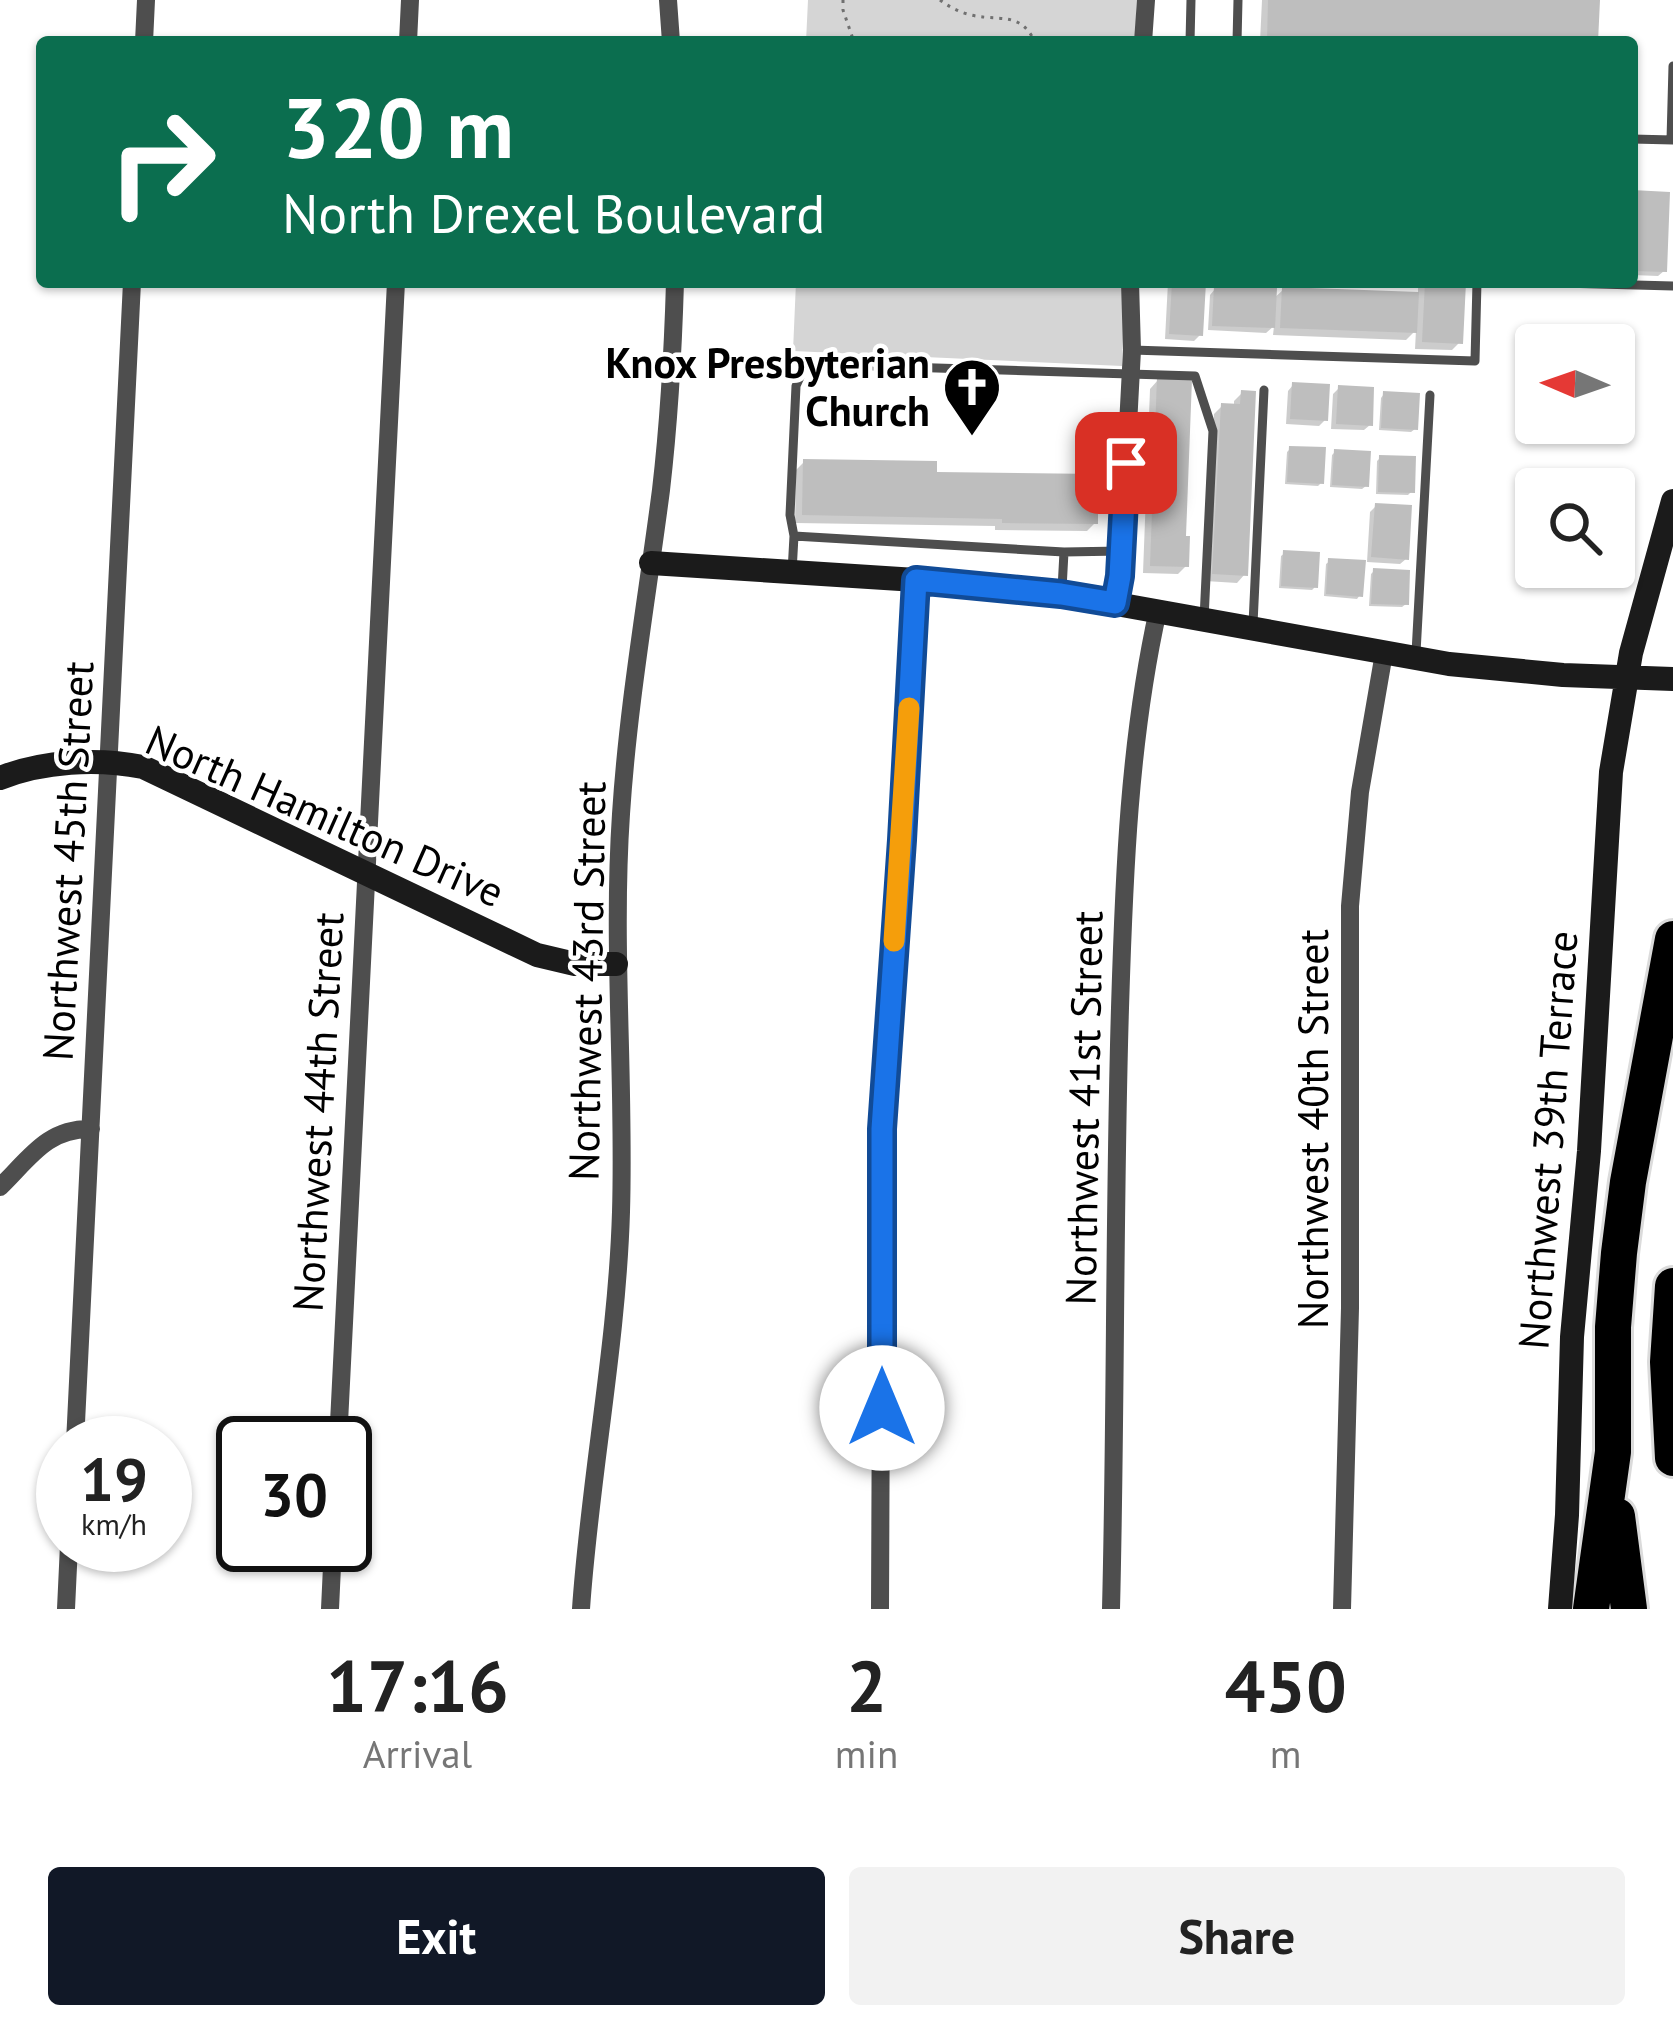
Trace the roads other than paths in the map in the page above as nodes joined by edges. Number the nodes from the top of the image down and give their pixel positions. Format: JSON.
{"nodes":[{"id":1,"x":146,"y":0,"type":"edge"},
{"id":2,"x":410,"y":0,"type":"edge"},
{"id":3,"x":668,"y":0,"type":"edge"},
{"id":4,"x":1146,"y":0,"type":"edge"},
{"id":5,"x":1191,"y":0,"type":"edge"},
{"id":6,"x":1238,"y":0,"type":"edge"},
{"id":7,"x":144,"y":36,"type":"edge"},
{"id":8,"x":408,"y":36,"type":"edge"},
{"id":9,"x":671,"y":36,"type":"edge"},
{"id":10,"x":1143,"y":36,"type":"edge"},
{"id":11,"x":1190,"y":36,"type":"edge"},
{"id":12,"x":1237,"y":36,"type":"edge"},
{"id":13,"x":1673,"y":67,"type":"edge"},
{"id":14,"x":1638,"y":139,"type":"edge"},
{"id":15,"x":1672,"y":140,"type":"edge"},
{"id":16,"x":1638,"y":285,"type":"edge"},
{"id":17,"x":1673,"y":286,"type":"edge"},
{"id":18,"x":132,"y":288,"type":"edge"},
{"id":19,"x":396,"y":288,"type":"edge"},
{"id":20,"x":675,"y":288,"type":"edge"},
{"id":21,"x":1130,"y":288,"type":"edge"},
{"id":22,"x":1478,"y":288,"type":"edge"},
{"id":23,"x":1132,"y":350,"type":"junction"},
{"id":24,"x":1131,"y":375,"type":"junction"},
{"id":25,"x":1264,"y":390,"type":"dead end"},
{"id":26,"x":1430,"y":395,"type":"dead end"},
{"id":27,"x":1673,"y":501,"type":"edge"},
{"id":28,"x":794,"y":536,"type":"junction"},
{"id":29,"x":1121,"y":550,"type":"junction"},
{"id":30,"x":1064,"y":552,"type":"junction"},
{"id":31,"x":651,"y":563,"type":"junction"},
{"id":32,"x":792,"y":572,"type":"junction"},
{"id":33,"x":916,"y":580,"type":"junction"},
{"id":34,"x":1061,"y":594,"type":"junction"},
{"id":35,"x":1115,"y":603,"type":"junction"},
{"id":36,"x":1158,"y":610,"type":"junction"},
{"id":37,"x":1204,"y":620,"type":"junction"},
{"id":38,"x":1252,"y":629,"type":"junction"},
{"id":39,"x":1384,"y":652,"type":"junction"},
{"id":40,"x":1416,"y":658,"type":"junction"},
{"id":41,"x":1626,"y":678,"type":"junction"},
{"id":42,"x":1673,"y":679,"type":"edge"},
{"id":43,"x":108,"y":764,"type":"junction"},
{"id":44,"x":0,"y":778,"type":"edge"},
{"id":45,"x":366,"y":874,"type":"junction"},
{"id":46,"x":1673,"y":910,"type":"edge"},
{"id":47,"x":1673,"y":939,"type":"edge"},
{"id":48,"x":616,"y":964,"type":"junction"},
{"id":49,"x":1665,"y":975,"type":"junction"},
{"id":50,"x":91,"y":1130,"type":"junction"},
{"id":51,"x":0,"y":1187,"type":"edge"},
{"id":52,"x":1673,"y":1286,"type":"edge"},
{"id":53,"x":76,"y":1416,"type":"edge"},
{"id":54,"x":339,"y":1416,"type":"edge"},
{"id":55,"x":1613,"y":1452,"type":"junction"},
{"id":56,"x":1673,"y":1458,"type":"edge"},
{"id":57,"x":68,"y":1572,"type":"edge"},
{"id":58,"x":332,"y":1572,"type":"edge"},
{"id":59,"x":66,"y":1609,"type":"edge"},
{"id":60,"x":330,"y":1609,"type":"edge"},
{"id":61,"x":581,"y":1609,"type":"edge"},
{"id":62,"x":880,"y":1609,"type":"edge"},
{"id":63,"x":1111,"y":1609,"type":"edge"},
{"id":64,"x":1342,"y":1609,"type":"edge"},
{"id":65,"x":1560,"y":1609,"type":"edge"},
{"id":66,"x":1592,"y":1609,"type":"edge"},
{"id":67,"x":1629,"y":1609,"type":"edge"}],
"edges":[{"from":1,"to":7,"type":"street"},
{"from":2,"to":8,"type":"street"},
{"from":3,"to":9,"type":"street"},
{"from":4,"to":10,"type":"street"},
{"from":5,"to":11,"type":"lane"},
{"from":6,"to":12,"type":"lane"},
{"from":13,"to":15,"type":"lane"},
{"from":14,"to":15,"type":"lane"},
{"from":16,"to":17,"type":"lane"},
{"from":18,"to":43,"type":"street","name":"Northwest 45th Street"},
{"from":19,"to":45,"type":"street","name":"Northwest 44th Street"},
{"from":20,"to":31,"type":"street","name":"Northwest 43rd Street"},
{"from":21,"to":23,"type":"street"},
{"from":22,"to":23,"type":"lane"},
{"from":23,"to":24,"type":"street"},
{"from":24,"to":28,"type":"lane"},
{"from":24,"to":29,"type":"street"},
{"from":24,"to":37,"type":"lane"},
{"from":25,"to":38,"type":"lane"},
{"from":26,"to":40,"type":"lane"},
{"from":27,"to":41,"type":"street","name":"Northwest 39th Terrace"},
{"from":28,"to":30,"type":"lane"},
{"from":28,"to":32,"type":"lane"},
{"from":29,"to":30,"type":"lane"},
{"from":29,"to":35,"type":"street"},
{"from":30,"to":34,"type":"lane"},
{"from":31,"to":32,"type":"street"},
{"from":31,"to":48,"type":"street","name":"Northwest 43rd Street"},
{"from":32,"to":33,"type":"street"},
{"from":33,"to":34,"type":"street"},
{"from":33,"to":62,"type":"street"},
{"from":34,"to":35,"type":"street"},
{"from":35,"to":36,"type":"street"},
{"from":36,"to":37,"type":"street"},
{"from":36,"to":63,"type":"street","name":"Northwest 41st Street"},
{"from":37,"to":38,"type":"street"},
{"from":38,"to":39,"type":"street"},
{"from":39,"to":40,"type":"street"},
{"from":39,"to":64,"type":"street","name":"Northwest 40th Street"},
{"from":40,"to":41,"type":"street"},
{"from":41,"to":42,"type":"street"},
{"from":41,"to":65,"type":"street","name":"Northwest 39th Terrace"},
{"from":43,"to":44,"type":"street","name":"North Hamilton Drive"},
{"from":43,"to":45,"type":"street","name":"North Hamilton Drive"},
{"from":43,"to":50,"type":"street","name":"Northwest 45th Street"},
{"from":45,"to":48,"type":"street","name":"North Hamilton Drive"},
{"from":45,"to":54,"type":"street","name":"Northwest 44th Street"},
{"from":46,"to":49,"type":"highway"},
{"from":47,"to":49,"type":"highway"},
{"from":48,"to":61,"type":"street","name":"Northwest 43rd Street"},
{"from":49,"to":55,"type":"highway"},
{"from":50,"to":51,"type":"street"},
{"from":50,"to":53,"type":"street","name":"Northwest 45th Street"},
{"from":52,"to":56,"type":"highway"},
{"from":55,"to":66,"type":"highway"},
{"from":55,"to":67,"type":"highway"},
{"from":57,"to":59,"type":"street"},
{"from":58,"to":60,"type":"street"}]}
